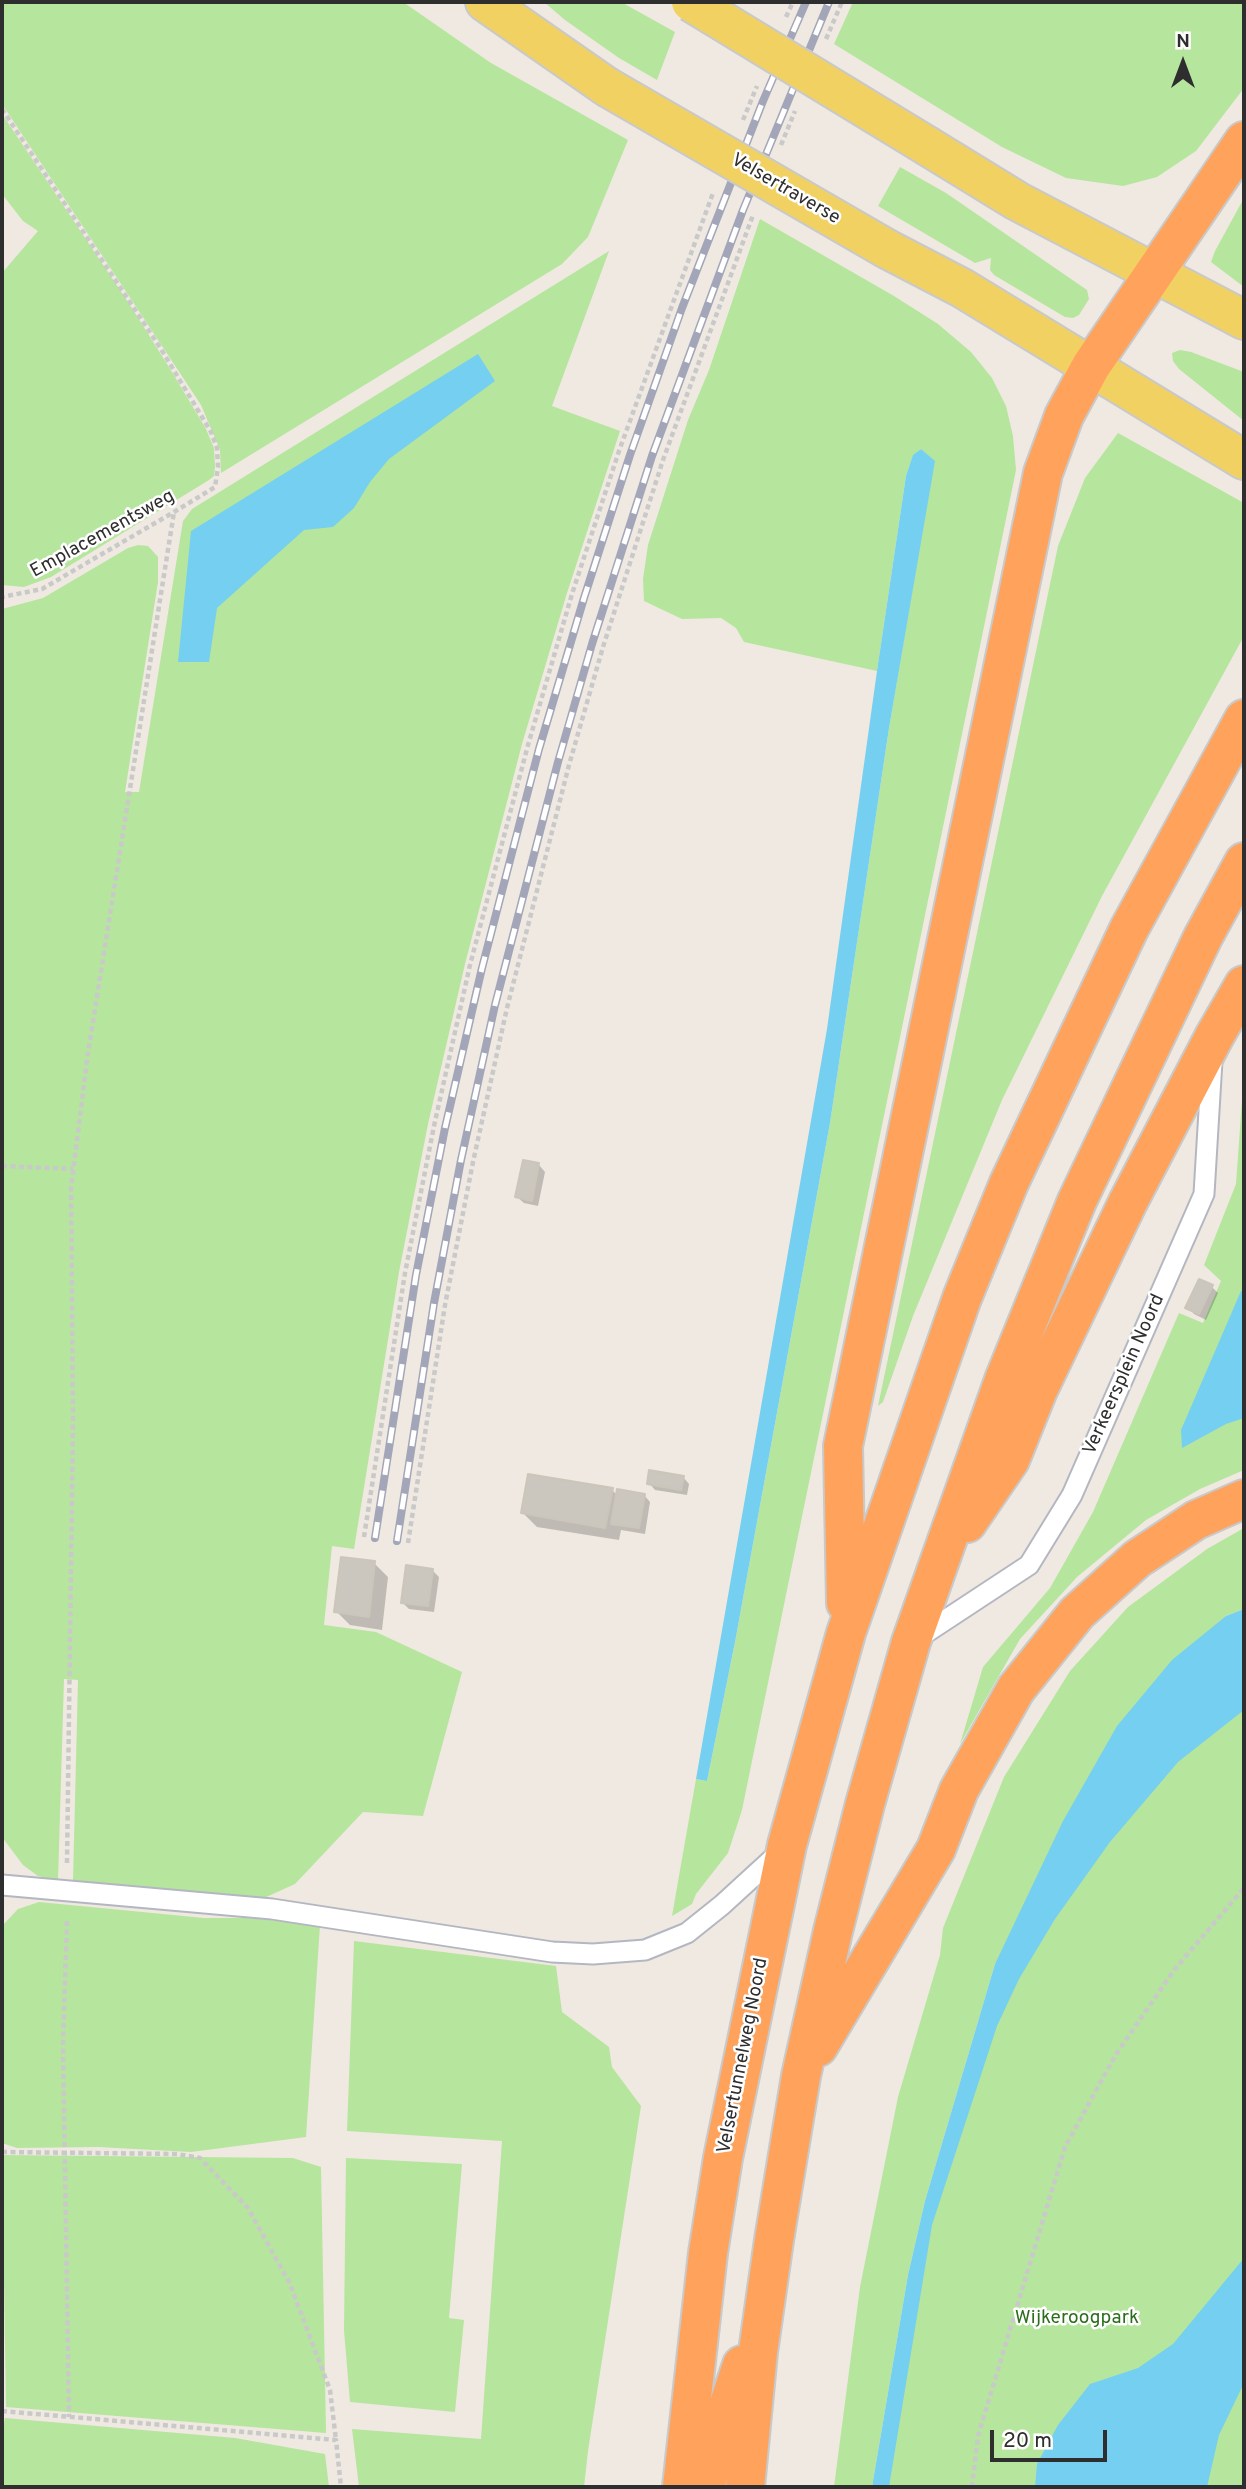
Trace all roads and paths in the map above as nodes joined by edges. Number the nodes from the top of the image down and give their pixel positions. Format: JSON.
{"nodes":[{"id":1,"x":485,"y":2,"type":"edge"},
{"id":2,"x":691,"y":2,"type":"edge"},
{"id":3,"x":793,"y":2,"type":"edge"},
{"id":4,"x":842,"y":2,"type":"edge"},
{"id":5,"x":783,"y":26,"type":"dead end"},
{"id":6,"x":826,"y":39,"type":"dead end"},
{"id":7,"x":757,"y":85,"type":"dead end"},
{"id":8,"x":799,"y":102,"type":"dead end"},
{"id":9,"x":2,"y":109,"type":"edge"},
{"id":10,"x":742,"y":121,"type":"dead end"},
{"id":11,"x":1244,"y":141,"type":"edge"},
{"id":12,"x":779,"y":152,"type":"dead end"},
{"id":13,"x":718,"y":182,"type":"dead end"},
{"id":14,"x":754,"y":214,"type":"dead end"},
{"id":15,"x":1156,"y":274,"type":"junction"},
{"id":16,"x":1244,"y":320,"type":"edge"},
{"id":17,"x":1091,"y":366,"type":"junction"},
{"id":18,"x":1244,"y":460,"type":"edge"},
{"id":19,"x":174,"y":512,"type":"junction"},
{"id":20,"x":2,"y":597,"type":"edge"},
{"id":21,"x":1244,"y":719,"type":"edge"},
{"id":22,"x":1244,"y":862,"type":"edge"},
{"id":23,"x":1244,"y":985,"type":"edge"},
{"id":24,"x":1214,"y":1037,"type":"junction"},
{"id":25,"x":2,"y":1167,"type":"edge"},
{"id":26,"x":73,"y":1169,"type":"junction"},
{"id":27,"x":1244,"y":1499,"type":"edge"},
{"id":28,"x":364,"y":1537,"type":"dead end"},
{"id":29,"x":408,"y":1542,"type":"dead end"},
{"id":30,"x":937,"y":1565,"type":"junction"},
{"id":31,"x":846,"y":1633,"type":"junction"},
{"id":32,"x":912,"y":1642,"type":"junction"},
{"id":33,"x":787,"y":1845,"type":"junction"},
{"id":34,"x":2,"y":1885,"type":"edge"},
{"id":35,"x":1244,"y":1888,"type":"edge"},
{"id":36,"x":67,"y":1892,"type":"junction"},
{"id":37,"x":801,"y":2076,"type":"junction"},
{"id":38,"x":2,"y":2152,"type":"edge"},
{"id":39,"x":65,"y":2152,"type":"junction"},
{"id":40,"x":774,"y":2240,"type":"junction"},
{"id":41,"x":2,"y":2411,"type":"edge"},
{"id":42,"x":69,"y":2417,"type":"junction"},
{"id":43,"x":336,"y":2440,"type":"junction"},
{"id":44,"x":341,"y":2487,"type":"edge"},
{"id":45,"x":682,"y":2487,"type":"edge"},
{"id":46,"x":705,"y":2487,"type":"edge"},
{"id":47,"x":745,"y":2487,"type":"edge"},
{"id":48,"x":972,"y":2487,"type":"edge"}],
"edges":[{"from":1,"to":17,"type":"main road","name":"Velsertraverse","bridge":true},
{"from":2,"to":15,"type":"main road","bridge":true},
{"from":3,"to":5,"type":"path"},
{"from":4,"to":6,"type":"path"},
{"from":7,"to":10,"type":"path"},
{"from":8,"to":12,"type":"path"},
{"from":9,"to":19,"type":"path","name":"Emplacementsweg"},
{"from":11,"to":15,"type":"highway"},
{"from":13,"to":28,"type":"path"},
{"from":14,"to":29,"type":"path"},
{"from":15,"to":16,"type":"main road"},
{"from":15,"to":17,"type":"highway"},
{"from":17,"to":18,"type":"main road"},
{"from":17,"to":31,"type":"highway"},
{"from":19,"to":20,"type":"path","name":"Emplacementsweg"},
{"from":19,"to":26,"type":"path"},
{"from":21,"to":31,"type":"highway"},
{"from":22,"to":30,"type":"highway"},
{"from":23,"to":24,"type":"highway"},
{"from":24,"to":30,"type":"highway"},
{"from":24,"to":32,"type":"lane","name":"Verkeersplein Noord"},
{"from":25,"to":26,"type":"path"},
{"from":26,"to":36,"type":"path"},
{"from":27,"to":37,"type":"highway"},
{"from":30,"to":32,"type":"highway"},
{"from":31,"to":33,"type":"highway","name":"Velsertunnelweg Noord"},
{"from":32,"to":37,"type":"highway"},
{"from":33,"to":36,"type":"lane"},
{"from":33,"to":45,"type":"highway","name":"Velsertunnelweg Noord"},
{"from":34,"to":36,"type":"lane"},
{"from":35,"to":48,"type":"path"},
{"from":36,"to":39,"type":"path"},
{"from":37,"to":40,"type":"highway"},
{"from":38,"to":39,"type":"path"},
{"from":39,"to":42,"type":"path"},
{"from":39,"to":43,"type":"path"},
{"from":40,"to":46,"type":"highway"},
{"from":40,"to":47,"type":"highway"},
{"from":41,"to":42,"type":"path"},
{"from":42,"to":43,"type":"path"},
{"from":43,"to":44,"type":"path"}]}
